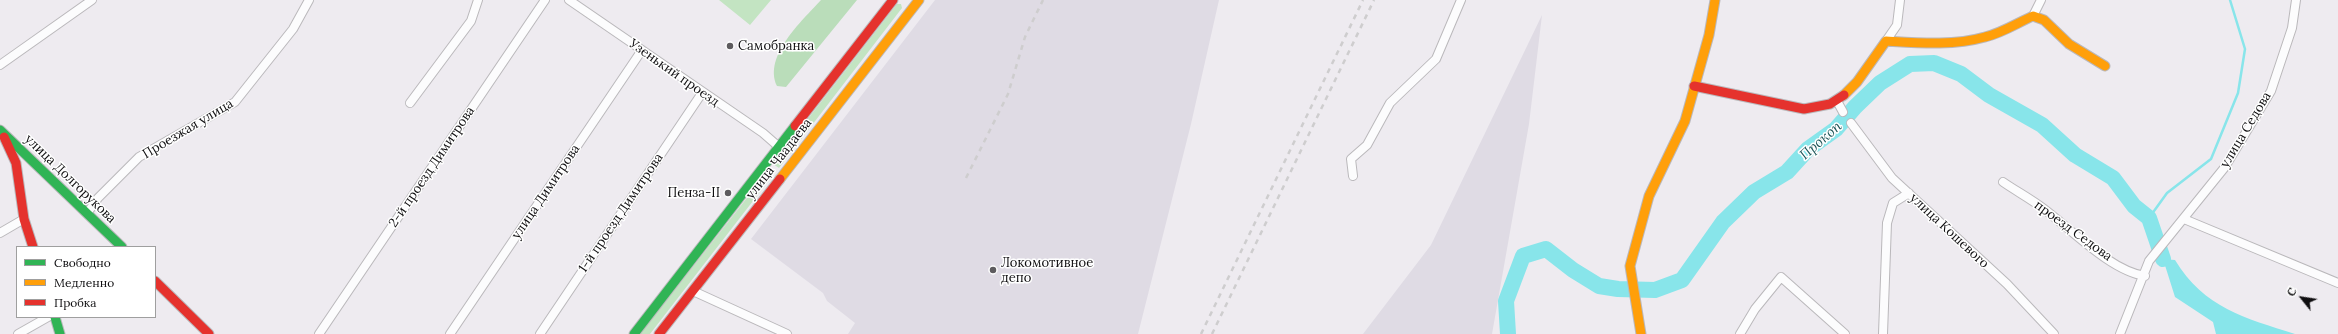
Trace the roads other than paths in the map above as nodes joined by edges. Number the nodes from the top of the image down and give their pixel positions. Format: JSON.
{"nodes":[{"id":1,"x":92,"y":0,"type":"edge"},
{"id":2,"x":309,"y":0,"type":"edge"},
{"id":3,"x":478,"y":0,"type":"edge"},
{"id":4,"x":545,"y":0,"type":"edge"},
{"id":5,"x":569,"y":0,"type":"edge"},
{"id":6,"x":893,"y":0,"type":"edge"},
{"id":7,"x":1461,"y":0,"type":"edge"},
{"id":8,"x":1715,"y":0,"type":"edge"},
{"id":9,"x":1900,"y":0,"type":"edge"},
{"id":10,"x":2041,"y":0,"type":"edge"},
{"id":11,"x":2296,"y":0,"type":"edge"},
{"id":12,"x":917,"y":1,"type":"edge"},
{"id":13,"x":2034,"y":16,"type":"junction"},
{"id":14,"x":1886,"y":40,"type":"junction"},
{"id":15,"x":642,"y":50,"type":"junction"},
{"id":16,"x":0,"y":65,"type":"edge"},
{"id":17,"x":2105,"y":66,"type":"dead end"},
{"id":18,"x":1694,"y":86,"type":"junction"},
{"id":19,"x":702,"y":93,"type":"junction"},
{"id":20,"x":1837,"y":101,"type":"junction"},
{"id":21,"x":410,"y":103,"type":"dead end"},
{"id":22,"x":1843,"y":112,"type":"dead end"},
{"id":23,"x":1851,"y":123,"type":"dead end"},
{"id":24,"x":1,"y":132,"type":"edge"},
{"id":25,"x":779,"y":147,"type":"junction"},
{"id":26,"x":1353,"y":176,"type":"dead end"},
{"id":27,"x":2003,"y":182,"type":"dead end"},
{"id":28,"x":1909,"y":193,"type":"junction"},
{"id":29,"x":88,"y":212,"type":"junction"},
{"id":30,"x":24,"y":219,"type":"junction"},
{"id":31,"x":2184,"y":219,"type":"junction"},
{"id":32,"x":0,"y":233,"type":"edge"},
{"id":33,"x":33,"y":246,"type":"edge"},
{"id":34,"x":121,"y":246,"type":"edge"},
{"id":35,"x":2145,"y":276,"type":"junction"},
{"id":36,"x":156,"y":282,"type":"edge"},
{"id":37,"x":2338,"y":284,"type":"edge"},
{"id":38,"x":693,"y":291,"type":"junction"},
{"id":39,"x":46,"y":318,"type":"edge"},
{"id":40,"x":55,"y":318,"type":"edge"},
{"id":41,"x":775,"y":332,"type":"edge"},
{"id":42,"x":18,"y":334,"type":"edge"},
{"id":43,"x":60,"y":334,"type":"edge"},
{"id":44,"x":209,"y":334,"type":"edge"},
{"id":45,"x":319,"y":334,"type":"edge"},
{"id":46,"x":450,"y":334,"type":"edge"},
{"id":47,"x":540,"y":334,"type":"edge"},
{"id":48,"x":634,"y":334,"type":"edge"},
{"id":49,"x":659,"y":334,"type":"edge"},
{"id":50,"x":787,"y":334,"type":"edge"},
{"id":51,"x":1641,"y":334,"type":"edge"},
{"id":52,"x":1740,"y":334,"type":"edge"},
{"id":53,"x":1845,"y":334,"type":"edge"},
{"id":54,"x":1883,"y":334,"type":"edge"},
{"id":55,"x":2054,"y":334,"type":"edge"},
{"id":56,"x":2120,"y":334,"type":"edge"}],
"edges":[{"from":1,"to":16,"type":"street"},
{"from":2,"to":29,"type":"street","name":"Проезжая улица"},
{"from":3,"to":21,"type":"street"},
{"from":4,"to":45,"type":"street","name":"2-й проезд Димитрова"},
{"from":5,"to":15,"type":"street","name":"Узенький проезд"},
{"from":6,"to":25,"type":"main road","name":"улица Чаадаева"},
{"from":7,"to":26,"type":"street"},
{"from":8,"to":18,"type":"main road"},
{"from":9,"to":14,"type":"street"},
{"from":10,"to":13,"type":"street"},
{"from":11,"to":31,"type":"street","name":"улица Седова"},
{"from":12,"to":38,"type":"main road","name":"улица Чаадаева"},
{"from":13,"to":14,"type":"main road"},
{"from":13,"to":17,"type":"main road"},
{"from":14,"to":20,"type":"main road"},
{"from":15,"to":19,"type":"street","name":"Узенький проезд"},
{"from":15,"to":46,"type":"street","name":"улица Димитрова"},
{"from":18,"to":20,"type":"main road"},
{"from":18,"to":51,"type":"main road"},
{"from":19,"to":25,"type":"street","name":"Узенький проезд"},
{"from":19,"to":47,"type":"street","name":"1-й проезд Димитрова"},
{"from":20,"to":22,"type":"street"},
{"from":23,"to":28,"type":"street","name":"улица Кошевого"},
{"from":24,"to":29,"type":"main road","name":"улица Долгорукова"},
{"from":24,"to":30,"type":"main road"},
{"from":25,"to":48,"type":"main road","name":"улица Чаадаева"},
{"from":27,"to":35,"type":"street","name":"проезд Седова"},
{"from":28,"to":54,"type":"street"},
{"from":28,"to":55,"type":"street","name":"улица Кошевого"},
{"from":29,"to":34,"type":"main road","name":"улица Долгорукова"},
{"from":30,"to":32,"type":"street"},
{"from":30,"to":33,"type":"main road"},
{"from":31,"to":35,"type":"street","name":"улица Седова"},
{"from":31,"to":37,"type":"street"},
{"from":35,"to":56,"type":"street"},
{"from":36,"to":44,"type":"main road"},
{"from":38,"to":41,"type":"street"},
{"from":38,"to":49,"type":"main road","name":"улица Чаадаева"},
{"from":39,"to":42,"type":"street"},
{"from":40,"to":43,"type":"main road"},
{"from":41,"to":50,"type":"street"},
{"from":52,"to":53,"type":"street"}]}
